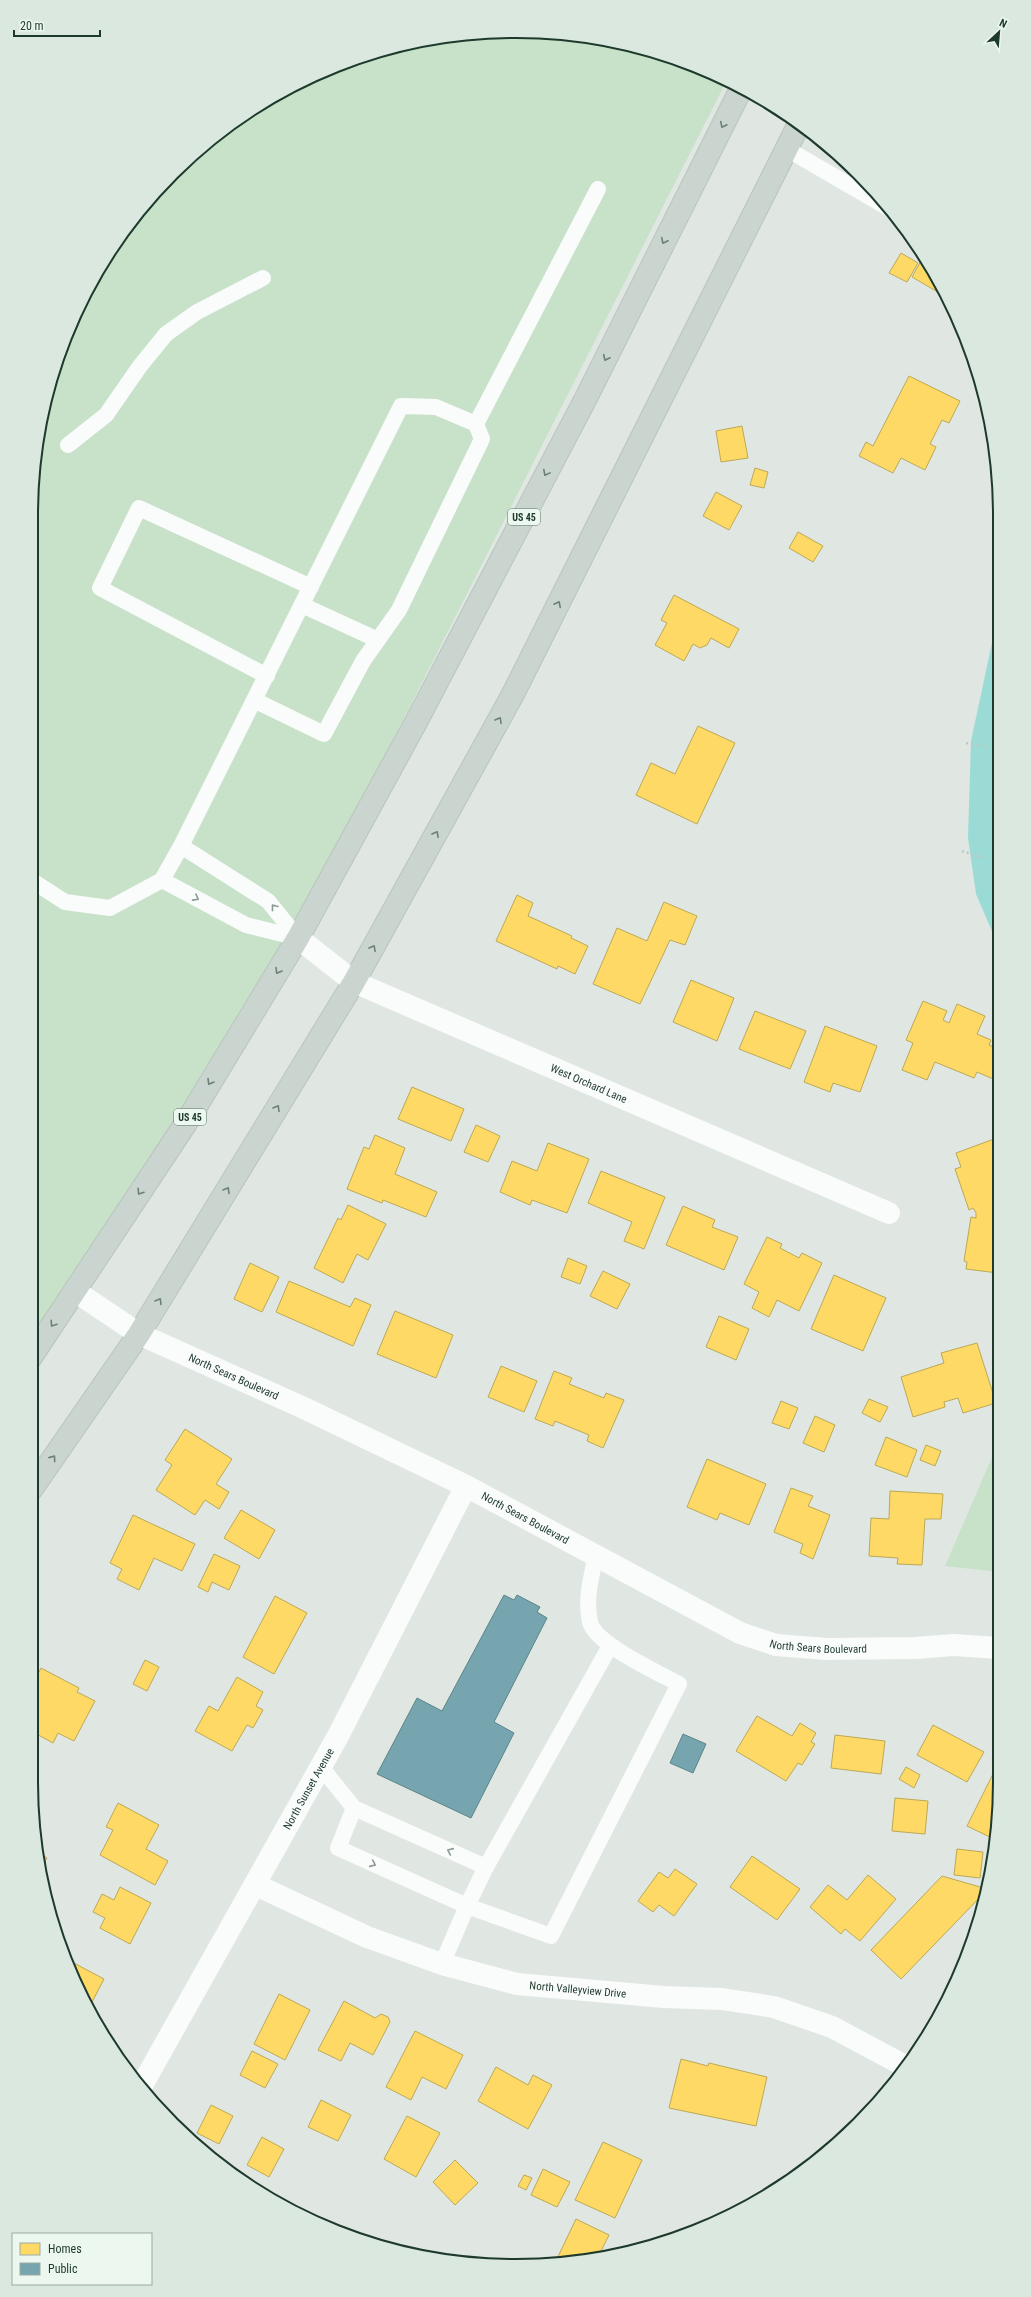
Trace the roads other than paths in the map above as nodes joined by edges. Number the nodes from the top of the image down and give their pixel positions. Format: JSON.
{"nodes":[{"id":1,"x":738,"y":93,"type":"edge"},
{"id":2,"x":796,"y":130,"type":"edge"},
{"id":3,"x":787,"y":149,"type":"junction"},
{"id":4,"x":598,"y":189,"type":"dead end"},
{"id":5,"x":873,"y":199,"type":"edge"},
{"id":6,"x":263,"y":278,"type":"dead end"},
{"id":7,"x":476,"y":424,"type":"junction"},
{"id":8,"x":68,"y":445,"type":"dead end"},
{"id":9,"x":311,"y":588,"type":"junction"},
{"id":10,"x":302,"y":605,"type":"junction"},
{"id":11,"x":378,"y":640,"type":"junction"},
{"id":12,"x":267,"y":676,"type":"junction"},
{"id":13,"x":254,"y":700,"type":"junction"},
{"id":14,"x":181,"y":846,"type":"junction"},
{"id":15,"x":162,"y":880,"type":"junction"},
{"id":16,"x":38,"y":885,"type":"edge"},
{"id":17,"x":298,"y":938,"type":"junction"},
{"id":18,"x":354,"y":982,"type":"junction"},
{"id":19,"x":889,"y":1213,"type":"dead end"},
{"id":20,"x":75,"y":1292,"type":"junction"},
{"id":21,"x":139,"y":1334,"type":"junction"},
{"id":22,"x":38,"y":1347,"type":"edge"},
{"id":23,"x":38,"y":1480,"type":"edge"},
{"id":24,"x":466,"y":1486,"type":"junction"},
{"id":25,"x":596,"y":1555,"type":"junction"},
{"id":26,"x":610,"y":1646,"type":"junction"},
{"id":27,"x":993,"y":1648,"type":"edge"},
{"id":28,"x":321,"y":1767,"type":"junction"},
{"id":29,"x":354,"y":1808,"type":"junction"},
{"id":30,"x":486,"y":1867,"type":"junction"},
{"id":31,"x":256,"y":1885,"type":"junction"},
{"id":32,"x":467,"y":1906,"type":"junction"},
{"id":33,"x":442,"y":1964,"type":"junction"},
{"id":34,"x":900,"y":2064,"type":"edge"},
{"id":35,"x":144,"y":2081,"type":"edge"}],
"edges":[{"from":1,"to":17,"type":"main road","number":"US 45","one_way":true},
{"from":2,"to":3,"type":"main road"},
{"from":3,"to":5,"type":"lane"},
{"from":18,"to":3,"type":"main road","one_way":true},
{"from":4,"to":7,"type":"lane"},
{"from":6,"to":8,"type":"lane"},
{"from":7,"to":9,"type":"lane"},
{"from":7,"to":11,"type":"lane"},
{"from":9,"to":10,"type":"lane"},
{"from":9,"to":12,"type":"lane"},
{"from":10,"to":11,"type":"lane"},
{"from":10,"to":12,"type":"lane"},
{"from":11,"to":13,"type":"lane"},
{"from":12,"to":13,"type":"lane"},
{"from":13,"to":14,"type":"lane"},
{"from":14,"to":15,"type":"lane"},
{"from":17,"to":14,"type":"lane","one_way":true},
{"from":15,"to":16,"type":"lane"},
{"from":15,"to":17,"type":"lane","one_way":true},
{"from":17,"to":18,"type":"street","name":"West Orchard Lane"},
{"from":17,"to":20,"type":"main road","number":"US 45","one_way":true},
{"from":18,"to":19,"type":"street","name":"West Orchard Lane"},
{"from":21,"to":18,"type":"main road","one_way":true},
{"from":20,"to":21,"type":"street","name":"North Sears Boulevard"},
{"from":20,"to":22,"type":"main road","number":"US 45","one_way":true},
{"from":23,"to":21,"type":"main road","one_way":true},
{"from":21,"to":24,"type":"street","name":"North Sears Boulevard"},
{"from":24,"to":25,"type":"street","name":"North Sears Boulevard"},
{"from":24,"to":28,"type":"street","name":"North Sunset Avenue"},
{"from":25,"to":26,"type":"lane"},
{"from":25,"to":27,"type":"street","name":"North Sears Boulevard"},
{"from":26,"to":30,"type":"lane"},
{"from":26,"to":32,"type":"lane"},
{"from":28,"to":29,"type":"lane"},
{"from":28,"to":31,"type":"street","name":"North Sunset Avenue"},
{"from":30,"to":29,"type":"lane","one_way":true},
{"from":29,"to":32,"type":"lane","one_way":true},
{"from":30,"to":32,"type":"lane"},
{"from":31,"to":33,"type":"street","name":"North Valleyview Drive"},
{"from":31,"to":35,"type":"street","name":"North Sunset Avenue"},
{"from":32,"to":33,"type":"lane"},
{"from":33,"to":34,"type":"street","name":"North Valleyview Drive"}]}
